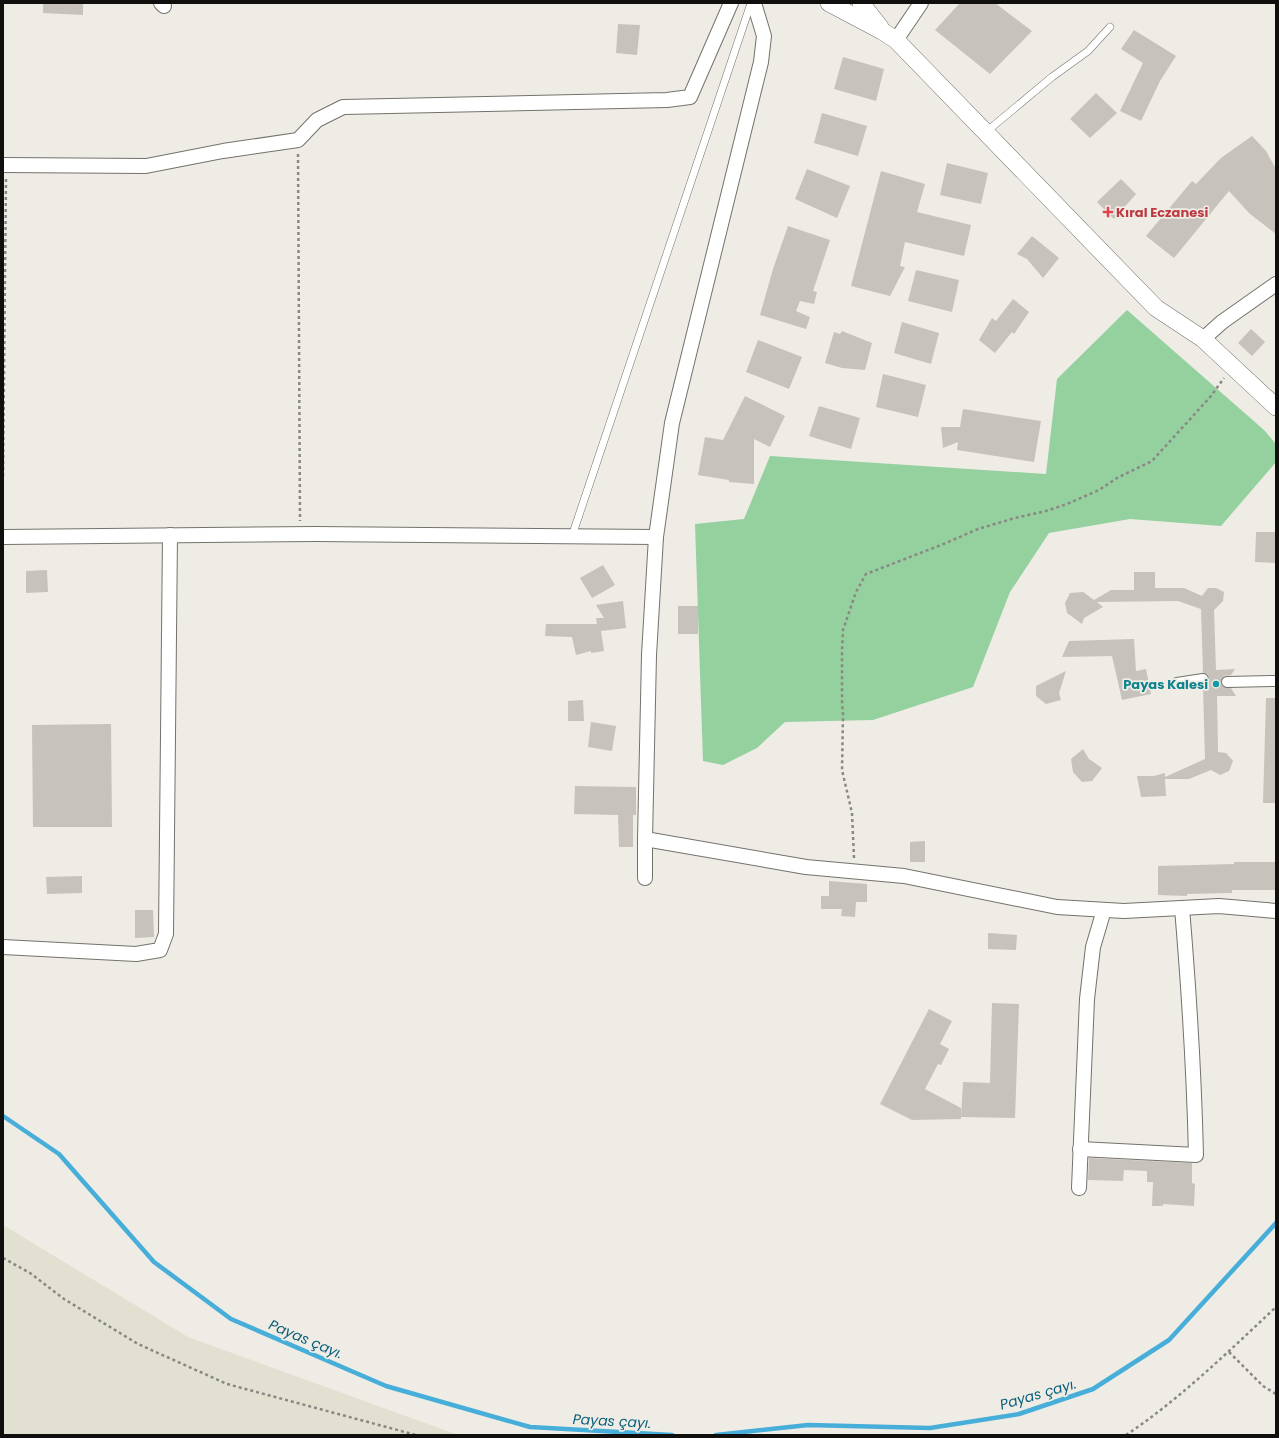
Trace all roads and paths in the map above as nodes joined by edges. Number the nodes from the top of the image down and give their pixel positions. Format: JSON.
{"nodes":[{"id":1,"x":731,"y":3,"type":"edge"},
{"id":2,"x":753,"y":3,"type":"edge"},
{"id":3,"x":829,"y":3,"type":"edge"},
{"id":4,"x":861,"y":3,"type":"edge"},
{"id":5,"x":921,"y":3,"type":"edge"},
{"id":6,"x":1110,"y":27,"type":"dead end"},
{"id":7,"x":882,"y":31,"type":"junction"},
{"id":8,"x":896,"y":40,"type":"junction"},
{"id":9,"x":986,"y":132,"type":"junction"},
{"id":10,"x":298,"y":140,"type":"junction"},
{"id":11,"x":5,"y":165,"type":"edge"},
{"id":12,"x":1276,"y":284,"type":"edge"},
{"id":13,"x":1203,"y":339,"type":"junction"},
{"id":14,"x":1233,"y":366,"type":"junction"},
{"id":15,"x":1276,"y":407,"type":"edge"},
{"id":16,"x":3,"y":476,"type":"edge"},
{"id":17,"x":300,"y":534,"type":"junction"},
{"id":18,"x":170,"y":535,"type":"junction"},
{"id":19,"x":572,"y":536,"type":"junction"},
{"id":20,"x":3,"y":537,"type":"edge"},
{"id":21,"x":656,"y":537,"type":"junction"},
{"id":22,"x":1203,"y":680,"type":"dead end"},
{"id":23,"x":1276,"y":681,"type":"edge"},
{"id":24,"x":1227,"y":682,"type":"dead end"},
{"id":25,"x":1177,"y":683,"type":"dead end"},
{"id":26,"x":645,"y":839,"type":"junction"},
{"id":27,"x":854,"y":871,"type":"junction"},
{"id":28,"x":645,"y":878,"type":"dead end"},
{"id":29,"x":1182,"y":908,"type":"junction"},
{"id":30,"x":1104,"y":910,"type":"junction"},
{"id":31,"x":1276,"y":911,"type":"edge"},
{"id":32,"x":3,"y":947,"type":"edge"},
{"id":33,"x":1080,"y":1149,"type":"junction"},
{"id":34,"x":1079,"y":1188,"type":"dead end"},
{"id":35,"x":3,"y":1258,"type":"edge"},
{"id":36,"x":1276,"y":1308,"type":"edge"},
{"id":37,"x":1229,"y":1352,"type":"junction"},
{"id":38,"x":1276,"y":1394,"type":"edge"},
{"id":39,"x":416,"y":1435,"type":"edge"},
{"id":40,"x":1126,"y":1435,"type":"edge"}],
"edges":[{"from":1,"to":10,"type":"street"},
{"from":2,"to":19,"type":"lane"},
{"from":2,"to":21,"type":"street"},
{"from":3,"to":7,"type":"street"},
{"from":4,"to":7,"type":"street"},
{"from":5,"to":8,"type":"street"},
{"from":6,"to":9,"type":"lane"},
{"from":7,"to":8,"type":"street"},
{"from":8,"to":9,"type":"street"},
{"from":9,"to":13,"type":"street"},
{"from":10,"to":11,"type":"street"},
{"from":10,"to":17,"type":"path"},
{"from":11,"to":16,"type":"path"},
{"from":12,"to":13,"type":"street"},
{"from":13,"to":14,"type":"street"},
{"from":14,"to":15,"type":"street"},
{"from":14,"to":27,"type":"path"},
{"from":17,"to":18,"type":"street"},
{"from":17,"to":19,"type":"street"},
{"from":18,"to":20,"type":"street"},
{"from":18,"to":32,"type":"street"},
{"from":19,"to":21,"type":"street"},
{"from":21,"to":26,"type":"street"},
{"from":22,"to":25,"type":"street"},
{"from":23,"to":24,"type":"street"},
{"from":26,"to":27,"type":"street"},
{"from":26,"to":28,"type":"street"},
{"from":27,"to":30,"type":"street"},
{"from":29,"to":30,"type":"street"},
{"from":29,"to":31,"type":"street"},
{"from":29,"to":33,"type":"street"},
{"from":30,"to":33,"type":"street"},
{"from":33,"to":34,"type":"street"},
{"from":35,"to":39,"type":"path"},
{"from":36,"to":37,"type":"path"},
{"from":37,"to":38,"type":"path"},
{"from":37,"to":40,"type":"path"}]}
